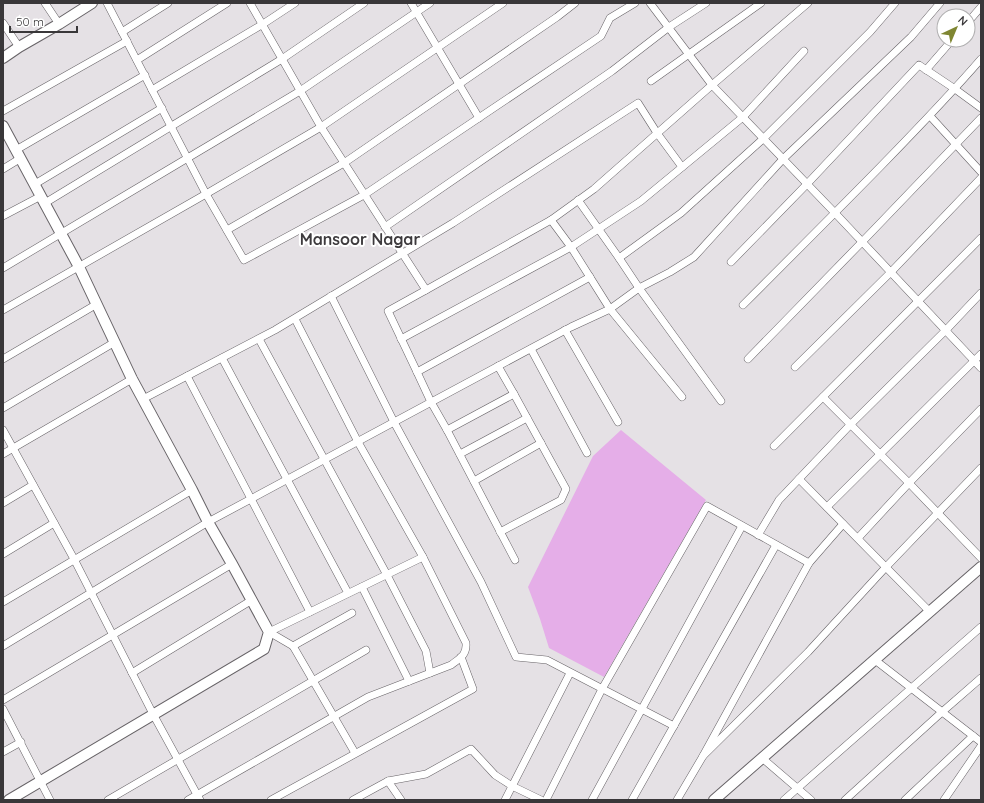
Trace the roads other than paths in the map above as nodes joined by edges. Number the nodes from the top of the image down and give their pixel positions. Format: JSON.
{"nodes":[{"id":1,"x":45,"y":3,"type":"edge"},
{"id":2,"x":92,"y":3,"type":"edge"},
{"id":3,"x":107,"y":3,"type":"edge"},
{"id":4,"x":168,"y":3,"type":"edge"},
{"id":5,"x":227,"y":3,"type":"edge"},
{"id":6,"x":250,"y":3,"type":"edge"},
{"id":7,"x":295,"y":3,"type":"edge"},
{"id":8,"x":364,"y":3,"type":"edge"},
{"id":9,"x":411,"y":3,"type":"edge"},
{"id":10,"x":430,"y":3,"type":"edge"},
{"id":11,"x":503,"y":3,"type":"edge"},
{"id":12,"x":575,"y":3,"type":"edge"},
{"id":13,"x":635,"y":3,"type":"edge"},
{"id":14,"x":650,"y":3,"type":"edge"},
{"id":15,"x":706,"y":3,"type":"edge"},
{"id":16,"x":761,"y":3,"type":"edge"},
{"id":17,"x":808,"y":3,"type":"edge"},
{"id":18,"x":895,"y":3,"type":"edge"},
{"id":19,"x":940,"y":3,"type":"edge"},
{"id":20,"x":416,"y":12,"type":"junction"},
{"id":21,"x":3,"y":23,"type":"edge"},
{"id":22,"x":59,"y":24,"type":"junction"},
{"id":23,"x":263,"y":24,"type":"junction"},
{"id":24,"x":669,"y":28,"type":"junction"},
{"id":25,"x":122,"y":32,"type":"junction"},
{"id":26,"x":127,"y":41,"type":"junction"},
{"id":27,"x":19,"y":47,"type":"junction"},
{"id":28,"x":438,"y":48,"type":"junction"},
{"id":29,"x":945,"y":48,"type":"edge"},
{"id":30,"x":804,"y":51,"type":"dead end"},
{"id":31,"x":689,"y":54,"type":"junction"},
{"id":32,"x":3,"y":58,"type":"edge"},
{"id":33,"x":282,"y":58,"type":"junction"},
{"id":34,"x":981,"y":59,"type":"edge"},
{"id":35,"x":137,"y":60,"type":"junction"},
{"id":36,"x":926,"y":70,"type":"junction"},
{"id":37,"x":144,"y":75,"type":"junction"},
{"id":38,"x":651,"y":81,"type":"dead end"},
{"id":39,"x":459,"y":84,"type":"junction"},
{"id":40,"x":712,"y":85,"type":"junction"},
{"id":41,"x":955,"y":89,"type":"junction"},
{"id":42,"x":152,"y":90,"type":"junction"},
{"id":43,"x":300,"y":91,"type":"junction"},
{"id":44,"x":162,"y":108,"type":"junction"},
{"id":45,"x":981,"y":108,"type":"edge"},
{"id":46,"x":3,"y":111,"type":"edge"},
{"id":47,"x":930,"y":116,"type":"junction"},
{"id":48,"x":743,"y":117,"type":"junction"},
{"id":49,"x":479,"y":118,"type":"junction"},
{"id":50,"x":981,"y":118,"type":"edge"},
{"id":51,"x":171,"y":126,"type":"junction"},
{"id":52,"x":3,"y":127,"type":"edge"},
{"id":53,"x":321,"y":127,"type":"junction"},
{"id":54,"x":657,"y":133,"type":"junction"},
{"id":55,"x":764,"y":138,"type":"junction"},
{"id":56,"x":956,"y":145,"type":"junction"},
{"id":57,"x":18,"y":154,"type":"junction"},
{"id":58,"x":188,"y":158,"type":"junction"},
{"id":59,"x":783,"y":160,"type":"junction"},
{"id":60,"x":344,"y":163,"type":"junction"},
{"id":61,"x":682,"y":167,"type":"junction"},
{"id":62,"x":3,"y":169,"type":"edge"},
{"id":63,"x":981,"y":172,"type":"edge"},
{"id":64,"x":981,"y":178,"type":"edge"},
{"id":65,"x":35,"y":184,"type":"junction"},
{"id":66,"x":807,"y":184,"type":"junction"},
{"id":67,"x":206,"y":194,"type":"junction"},
{"id":68,"x":364,"y":195,"type":"junction"},
{"id":69,"x":43,"y":199,"type":"junction"},
{"id":70,"x":578,"y":200,"type":"junction"},
{"id":71,"x":835,"y":213,"type":"junction"},
{"id":72,"x":3,"y":216,"type":"edge"},
{"id":73,"x":551,"y":220,"type":"junction"},
{"id":74,"x":385,"y":227,"type":"junction"},
{"id":75,"x":598,"y":229,"type":"junction"},
{"id":76,"x":227,"y":230,"type":"junction"},
{"id":77,"x":61,"y":234,"type":"junction"},
{"id":78,"x":981,"y":238,"type":"edge"},
{"id":79,"x":862,"y":242,"type":"junction"},
{"id":80,"x":571,"y":247,"type":"junction"},
{"id":81,"x":402,"y":253,"type":"junction"},
{"id":82,"x":619,"y":258,"type":"junction"},
{"id":83,"x":731,"y":262,"type":"dead end"},
{"id":84,"x":79,"y":267,"type":"junction"},
{"id":85,"x":3,"y":268,"type":"edge"},
{"id":86,"x":891,"y":272,"type":"junction"},
{"id":87,"x":590,"y":277,"type":"junction"},
{"id":88,"x":639,"y":288,"type":"junction"},
{"id":89,"x":426,"y":290,"type":"junction"},
{"id":90,"x":981,"y":293,"type":"edge"},
{"id":91,"x":331,"y":296,"type":"junction"},
{"id":92,"x":918,"y":302,"type":"junction"},
{"id":93,"x":97,"y":304,"type":"junction"},
{"id":94,"x":743,"y":305,"type":"dead end"},
{"id":95,"x":610,"y":309,"type":"junction"},
{"id":96,"x":3,"y":310,"type":"edge"},
{"id":97,"x":295,"y":319,"type":"junction"},
{"id":98,"x":565,"y":330,"type":"junction"},
{"id":99,"x":946,"y":330,"type":"junction"},
{"id":100,"x":258,"y":339,"type":"junction"},
{"id":101,"x":401,"y":339,"type":"junction"},
{"id":102,"x":115,"y":342,"type":"junction"},
{"id":103,"x":531,"y":349,"type":"junction"},
{"id":104,"x":981,"y":354,"type":"edge"},
{"id":105,"x":222,"y":358,"type":"junction"},
{"id":106,"x":3,"y":359,"type":"edge"},
{"id":107,"x":748,"y":359,"type":"dead end"},
{"id":108,"x":975,"y":361,"type":"junction"},
{"id":109,"x":498,"y":366,"type":"junction"},
{"id":110,"x":795,"y":367,"type":"dead end"},
{"id":111,"x":981,"y":368,"type":"edge"},
{"id":112,"x":418,"y":372,"type":"junction"},
{"id":113,"x":187,"y":376,"type":"junction"},
{"id":114,"x":132,"y":379,"type":"junction"},
{"id":115,"x":514,"y":394,"type":"junction"},
{"id":116,"x":682,"y":397,"type":"dead end"},
{"id":117,"x":823,"y":397,"type":"junction"},
{"id":118,"x":143,"y":399,"type":"junction"},
{"id":119,"x":721,"y":401,"type":"dead end"},
{"id":120,"x":431,"y":402,"type":"junction"},
{"id":121,"x":3,"y":408,"type":"edge"},
{"id":122,"x":981,"y":409,"type":"edge"},
{"id":123,"x":527,"y":418,"type":"junction"},
{"id":124,"x":394,"y":422,"type":"junction"},
{"id":125,"x":618,"y":422,"type":"dead end"},
{"id":126,"x":851,"y":424,"type":"junction"},
{"id":127,"x":3,"y":430,"type":"edge"},
{"id":128,"x":447,"y":430,"type":"junction"},
{"id":129,"x":358,"y":442,"type":"junction"},
{"id":130,"x":541,"y":443,"type":"junction"},
{"id":131,"x":774,"y":446,"type":"dead end"},
{"id":132,"x":13,"y":448,"type":"junction"},
{"id":133,"x":587,"y":453,"type":"dead end"},
{"id":134,"x":3,"y":454,"type":"edge"},
{"id":135,"x":460,"y":454,"type":"junction"},
{"id":136,"x":880,"y":454,"type":"junction"},
{"id":137,"x":324,"y":460,"type":"junction"},
{"id":138,"x":981,"y":468,"type":"edge"},
{"id":139,"x":799,"y":479,"type":"junction"},
{"id":140,"x":287,"y":480,"type":"junction"},
{"id":141,"x":474,"y":481,"type":"junction"},
{"id":142,"x":909,"y":483,"type":"junction"},
{"id":143,"x":33,"y":486,"type":"junction"},
{"id":144,"x":192,"y":490,"type":"junction"},
{"id":145,"x":251,"y":499,"type":"junction"},
{"id":146,"x":3,"y":503,"type":"edge"},
{"id":147,"x":827,"y":507,"type":"junction"},
{"id":148,"x":938,"y":513,"type":"junction"},
{"id":149,"x":208,"y":522,"type":"junction"},
{"id":150,"x":54,"y":523,"type":"junction"},
{"id":151,"x":844,"y":524,"type":"junction"},
{"id":152,"x":742,"y":526,"type":"junction"},
{"id":153,"x":500,"y":532,"type":"junction"},
{"id":154,"x":758,"y":535,"type":"junction"},
{"id":155,"x":858,"y":538,"type":"junction"},
{"id":156,"x":776,"y":545,"type":"junction"},
{"id":157,"x":981,"y":546,"type":"edge"},
{"id":158,"x":3,"y":554,"type":"edge"},
{"id":159,"x":978,"y":555,"type":"edge"},
{"id":160,"x":423,"y":557,"type":"junction"},
{"id":161,"x":74,"y":559,"type":"junction"},
{"id":162,"x":515,"y":560,"type":"dead end"},
{"id":163,"x":808,"y":563,"type":"junction"},
{"id":164,"x":232,"y":564,"type":"junction"},
{"id":165,"x":886,"y":567,"type":"junction"},
{"id":166,"x":981,"y":567,"type":"edge"},
{"id":167,"x":387,"y":575,"type":"junction"},
{"id":168,"x":362,"y":587,"type":"junction"},
{"id":169,"x":90,"y":593,"type":"junction"},
{"id":170,"x":348,"y":594,"type":"junction"},
{"id":171,"x":252,"y":600,"type":"junction"},
{"id":172,"x":3,"y":602,"type":"edge"},
{"id":173,"x":310,"y":612,"type":"junction"},
{"id":174,"x":930,"y":612,"type":"junction"},
{"id":175,"x":352,"y":613,"type":"dead end"},
{"id":176,"x":981,"y":627,"type":"edge"},
{"id":177,"x":269,"y":632,"type":"junction"},
{"id":178,"x":113,"y":635,"type":"junction"},
{"id":179,"x":3,"y":646,"type":"edge"},
{"id":180,"x":292,"y":646,"type":"junction"},
{"id":181,"x":366,"y":650,"type":"dead end"},
{"id":182,"x":461,"y":657,"type":"junction"},
{"id":183,"x":875,"y":660,"type":"junction"},
{"id":184,"x":132,"y":673,"type":"junction"},
{"id":185,"x":430,"y":673,"type":"junction"},
{"id":186,"x":570,"y":673,"type":"junction"},
{"id":187,"x":981,"y":678,"type":"edge"},
{"id":188,"x":313,"y":681,"type":"junction"},
{"id":189,"x":409,"y":681,"type":"junction"},
{"id":190,"x":911,"y":687,"type":"junction"},
{"id":191,"x":602,"y":689,"type":"junction"},
{"id":192,"x":3,"y":700,"type":"edge"},
{"id":193,"x":3,"y":709,"type":"edge"},
{"id":194,"x":641,"y":709,"type":"junction"},
{"id":195,"x":942,"y":712,"type":"junction"},
{"id":196,"x":153,"y":714,"type":"junction"},
{"id":197,"x":334,"y":717,"type":"junction"},
{"id":198,"x":674,"y":726,"type":"junction"},
{"id":199,"x":974,"y":736,"type":"junction"},
{"id":200,"x":21,"y":742,"type":"junction"},
{"id":201,"x":981,"y":742,"type":"edge"},
{"id":202,"x":981,"y":746,"type":"edge"},
{"id":203,"x":3,"y":752,"type":"edge"},
{"id":204,"x":355,"y":754,"type":"junction"},
{"id":205,"x":703,"y":756,"type":"junction"},
{"id":206,"x":762,"y":758,"type":"junction"},
{"id":207,"x":178,"y":759,"type":"junction"},
{"id":208,"x":41,"y":781,"type":"junction"},
{"id":209,"x":388,"y":781,"type":"junction"},
{"id":210,"x":512,"y":786,"type":"junction"},
{"id":211,"x":797,"y":788,"type":"junction"},
{"id":212,"x":198,"y":797,"type":"edge"},
{"id":213,"x":9,"y":800,"type":"edge"},
{"id":214,"x":50,"y":800,"type":"edge"},
{"id":215,"x":108,"y":800,"type":"edge"},
{"id":216,"x":188,"y":800,"type":"edge"},
{"id":217,"x":271,"y":800,"type":"edge"},
{"id":218,"x":353,"y":800,"type":"edge"},
{"id":219,"x":401,"y":800,"type":"edge"},
{"id":220,"x":505,"y":800,"type":"edge"},
{"id":221,"x":541,"y":800,"type":"edge"},
{"id":222,"x":546,"y":800,"type":"edge"},
{"id":223,"x":592,"y":800,"type":"edge"},
{"id":224,"x":632,"y":800,"type":"edge"},
{"id":225,"x":677,"y":800,"type":"edge"},
{"id":226,"x":714,"y":800,"type":"edge"},
{"id":227,"x":784,"y":800,"type":"edge"},
{"id":228,"x":811,"y":800,"type":"edge"},
{"id":229,"x":845,"y":800,"type":"edge"},
{"id":230,"x":905,"y":800,"type":"edge"},
{"id":231,"x":944,"y":800,"type":"edge"}],
"edges":[{"from":1,"to":22,"type":"street"},
{"from":2,"to":22,"type":"street"},
{"from":3,"to":25,"type":"street"},
{"from":4,"to":25,"type":"street"},
{"from":5,"to":35,"type":"street"},
{"from":6,"to":23,"type":"street"},
{"from":7,"to":23,"type":"street"},
{"from":8,"to":33,"type":"street"},
{"from":9,"to":20,"type":"street"},
{"from":10,"to":20,"type":"street"},
{"from":11,"to":28,"type":"street"},
{"from":12,"to":39,"type":"street"},
{"from":13,"to":49,"type":"street"},
{"from":14,"to":24,"type":"street"},
{"from":15,"to":24,"type":"street"},
{"from":16,"to":31,"type":"street"},
{"from":17,"to":40,"type":"street"},
{"from":18,"to":55,"type":"street"},
{"from":19,"to":59,"type":"street"},
{"from":20,"to":28,"type":"street"},
{"from":20,"to":43,"type":"street"},
{"from":21,"to":27,"type":"street"},
{"from":22,"to":27,"type":"street"},
{"from":23,"to":33,"type":"street"},
{"from":23,"to":42,"type":"street"},
{"from":24,"to":31,"type":"street"},
{"from":24,"to":74,"type":"street"},
{"from":25,"to":26,"type":"street"},
{"from":26,"to":35,"type":"street"},
{"from":26,"to":46,"type":"street"},
{"from":27,"to":32,"type":"street"},
{"from":28,"to":39,"type":"street"},
{"from":28,"to":53,"type":"street"},
{"from":29,"to":36,"type":"street"},
{"from":30,"to":48,"type":"street"},
{"from":31,"to":38,"type":"street"},
{"from":31,"to":40,"type":"street"},
{"from":33,"to":43,"type":"street"},
{"from":33,"to":51,"type":"street"},
{"from":34,"to":41,"type":"street"},
{"from":35,"to":37,"type":"street"},
{"from":36,"to":41,"type":"street"},
{"from":36,"to":66,"type":"street"},
{"from":37,"to":42,"type":"street"},
{"from":37,"to":57,"type":"street"},
{"from":39,"to":49,"type":"street"},
{"from":39,"to":60,"type":"street"},
{"from":40,"to":48,"type":"street"},
{"from":40,"to":54,"type":"street"},
{"from":41,"to":45,"type":"street"},
{"from":41,"to":47,"type":"street"},
{"from":42,"to":44,"type":"street"},
{"from":43,"to":53,"type":"street"},
{"from":43,"to":58,"type":"street"},
{"from":44,"to":51,"type":"street"},
{"from":44,"to":65,"type":"street"},
{"from":47,"to":56,"type":"street"},
{"from":47,"to":71,"type":"street"},
{"from":48,"to":55,"type":"street"},
{"from":48,"to":61,"type":"street"},
{"from":49,"to":68,"type":"street"},
{"from":50,"to":56,"type":"street"},
{"from":51,"to":58,"type":"street"},
{"from":51,"to":69,"type":"street"},
{"from":52,"to":57,"type":"street"},
{"from":53,"to":60,"type":"street"},
{"from":53,"to":67,"type":"street"},
{"from":54,"to":61,"type":"street"},
{"from":54,"to":70,"type":"street"},
{"from":54,"to":81,"type":"street"},
{"from":55,"to":59,"type":"street"},
{"from":55,"to":82,"type":"street"},
{"from":56,"to":63,"type":"street"},
{"from":56,"to":79,"type":"street"},
{"from":57,"to":62,"type":"street"},
{"from":57,"to":65,"type":"street"},
{"from":58,"to":67,"type":"street"},
{"from":58,"to":77,"type":"street"},
{"from":59,"to":66,"type":"street"},
{"from":59,"to":88,"type":"street"},
{"from":60,"to":68,"type":"street"},
{"from":60,"to":76,"type":"street"},
{"from":61,"to":75,"type":"street"},
{"from":64,"to":86,"type":"street"},
{"from":65,"to":69,"type":"street"},
{"from":66,"to":71,"type":"street"},
{"from":66,"to":83,"type":"street"},
{"from":67,"to":76,"type":"street"},
{"from":67,"to":84,"type":"street"},
{"from":68,"to":74,"type":"street"},
{"from":68,"to":76,"type":"street"},
{"from":69,"to":72,"type":"street"},
{"from":69,"to":77,"type":"street"},
{"from":70,"to":73,"type":"street"},
{"from":70,"to":75,"type":"street"},
{"from":71,"to":79,"type":"street"},
{"from":71,"to":94,"type":"street"},
{"from":73,"to":80,"type":"street"},
{"from":73,"to":89,"type":"street"},
{"from":74,"to":81,"type":"street"},
{"from":75,"to":80,"type":"street"},
{"from":75,"to":82,"type":"street"},
{"from":77,"to":84,"type":"street"},
{"from":77,"to":85,"type":"street"},
{"from":78,"to":92,"type":"street"},
{"from":79,"to":86,"type":"street"},
{"from":79,"to":107,"type":"street"},
{"from":80,"to":87,"type":"street"},
{"from":80,"to":101,"type":"street"},
{"from":81,"to":89,"type":"street"},
{"from":81,"to":91,"type":"street"},
{"from":82,"to":88,"type":"street"},
{"from":84,"to":93,"type":"street"},
{"from":84,"to":96,"type":"street"},
{"from":86,"to":92,"type":"street"},
{"from":86,"to":110,"type":"street"},
{"from":87,"to":95,"type":"street"},
{"from":87,"to":112,"type":"street"},
{"from":88,"to":95,"type":"street"},
{"from":88,"to":119,"type":"street"},
{"from":89,"to":101,"type":"street"},
{"from":90,"to":99,"type":"street"},
{"from":91,"to":97,"type":"street"},
{"from":91,"to":124,"type":"street"},
{"from":92,"to":99,"type":"street"},
{"from":92,"to":117,"type":"street"},
{"from":93,"to":102,"type":"street"},
{"from":93,"to":106,"type":"street"},
{"from":95,"to":98,"type":"street"},
{"from":95,"to":116,"type":"street"},
{"from":97,"to":100,"type":"street"},
{"from":97,"to":129,"type":"street"},
{"from":98,"to":103,"type":"street"},
{"from":98,"to":125,"type":"street"},
{"from":99,"to":108,"type":"street"},
{"from":99,"to":126,"type":"street"},
{"from":100,"to":105,"type":"street"},
{"from":100,"to":137,"type":"street"},
{"from":101,"to":112,"type":"street"},
{"from":102,"to":114,"type":"street"},
{"from":102,"to":121,"type":"street"},
{"from":103,"to":109,"type":"street"},
{"from":103,"to":133,"type":"street"},
{"from":104,"to":108,"type":"street"},
{"from":105,"to":113,"type":"street"},
{"from":105,"to":140,"type":"street"},
{"from":108,"to":111,"type":"street"},
{"from":108,"to":136,"type":"street"},
{"from":109,"to":115,"type":"street"},
{"from":109,"to":120,"type":"street"},
{"from":112,"to":120,"type":"street"},
{"from":113,"to":118,"type":"street"},
{"from":113,"to":145,"type":"street"},
{"from":114,"to":118,"type":"street"},
{"from":114,"to":132,"type":"street"},
{"from":115,"to":123,"type":"street"},
{"from":115,"to":128,"type":"street"},
{"from":117,"to":126,"type":"street"},
{"from":117,"to":131,"type":"street"},
{"from":118,"to":144,"type":"street"},
{"from":120,"to":124,"type":"street"},
{"from":120,"to":128,"type":"street"},
{"from":122,"to":142,"type":"street"},
{"from":123,"to":130,"type":"street"},
{"from":123,"to":135,"type":"street"},
{"from":124,"to":129,"type":"street"},
{"from":124,"to":186,"type":"street"},
{"from":126,"to":136,"type":"street"},
{"from":126,"to":139,"type":"street"},
{"from":127,"to":132,"type":"street"},
{"from":128,"to":135,"type":"street"},
{"from":129,"to":137,"type":"street"},
{"from":129,"to":160,"type":"street"},
{"from":130,"to":141,"type":"street"},
{"from":130,"to":153,"type":"street"},
{"from":132,"to":134,"type":"street"},
{"from":132,"to":143,"type":"street"},
{"from":135,"to":141,"type":"street"},
{"from":136,"to":142,"type":"street"},
{"from":136,"to":147,"type":"street"},
{"from":137,"to":140,"type":"street"},
{"from":137,"to":167,"type":"street"},
{"from":138,"to":148,"type":"street"},
{"from":139,"to":147,"type":"street"},
{"from":139,"to":154,"type":"street"},
{"from":140,"to":145,"type":"street"},
{"from":140,"to":170,"type":"street"},
{"from":141,"to":153,"type":"street"},
{"from":142,"to":148,"type":"street"},
{"from":142,"to":155,"type":"street"},
{"from":143,"to":146,"type":"street"},
{"from":143,"to":150,"type":"street"},
{"from":144,"to":149,"type":"street"},
{"from":144,"to":161,"type":"street"},
{"from":145,"to":149,"type":"street"},
{"from":145,"to":173,"type":"street"},
{"from":147,"to":151,"type":"street"},
{"from":148,"to":159,"type":"street"},
{"from":148,"to":165,"type":"street"},
{"from":149,"to":164,"type":"street"},
{"from":149,"to":169,"type":"street"},
{"from":150,"to":158,"type":"street"},
{"from":150,"to":161,"type":"street"},
{"from":151,"to":155,"type":"street"},
{"from":151,"to":163,"type":"street"},
{"from":152,"to":154,"type":"street"},
{"from":152,"to":191,"type":"street"},
{"from":152,"to":194,"type":"street"},
{"from":153,"to":162,"type":"street"},
{"from":154,"to":156,"type":"street"},
{"from":155,"to":165,"type":"street"},
{"from":156,"to":163,"type":"street"},
{"from":156,"to":198,"type":"street"},
{"from":157,"to":159,"type":"street"},
{"from":160,"to":167,"type":"street"},
{"from":160,"to":182,"type":"street"},
{"from":161,"to":169,"type":"street"},
{"from":161,"to":172,"type":"street"},
{"from":163,"to":205,"type":"street"},
{"from":164,"to":171,"type":"street"},
{"from":164,"to":178,"type":"street"},
{"from":165,"to":174,"type":"street"},
{"from":165,"to":205,"type":"street"},
{"from":166,"to":174,"type":"street"},
{"from":167,"to":168,"type":"street"},
{"from":167,"to":185,"type":"street"},
{"from":168,"to":170,"type":"street"},
{"from":168,"to":189,"type":"street"},
{"from":169,"to":178,"type":"street"},
{"from":169,"to":179,"type":"street"},
{"from":170,"to":173,"type":"street"},
{"from":171,"to":177,"type":"street"},
{"from":171,"to":184,"type":"street"},
{"from":173,"to":177,"type":"street"},
{"from":174,"to":183,"type":"street"},
{"from":175,"to":180,"type":"street"},
{"from":176,"to":190,"type":"street"},
{"from":177,"to":180,"type":"street"},
{"from":177,"to":196,"type":"street"},
{"from":178,"to":184,"type":"street"},
{"from":178,"to":192,"type":"street"},
{"from":180,"to":188,"type":"street"},
{"from":181,"to":188,"type":"street"},
{"from":182,"to":185,"type":"street"},
{"from":182,"to":204,"type":"street"},
{"from":183,"to":190,"type":"street"},
{"from":183,"to":206,"type":"street"},
{"from":184,"to":196,"type":"street"},
{"from":185,"to":189,"type":"street"},
{"from":186,"to":191,"type":"street"},
{"from":186,"to":210,"type":"street"},
{"from":187,"to":195,"type":"street"},
{"from":188,"to":197,"type":"street"},
{"from":188,"to":207,"type":"street"},
{"from":189,"to":197,"type":"street"},
{"from":190,"to":195,"type":"street"},
{"from":190,"to":211,"type":"street"},
{"from":191,"to":194,"type":"street"},
{"from":191,"to":222,"type":"street"},
{"from":193,"to":200,"type":"street"},
{"from":194,"to":198,"type":"street"},
{"from":194,"to":223,"type":"street"},
{"from":195,"to":199,"type":"street"},
{"from":195,"to":229,"type":"street"},
{"from":196,"to":207,"type":"street"},
{"from":196,"to":208,"type":"street"},
{"from":197,"to":204,"type":"street"},
{"from":197,"to":212,"type":"street"},
{"from":198,"to":224,"type":"street"},
{"from":199,"to":201,"type":"street"},
{"from":199,"to":230,"type":"street"},
{"from":200,"to":203,"type":"street"},
{"from":200,"to":208,"type":"street"},
{"from":202,"to":231,"type":"street"},
{"from":204,"to":217,"type":"street"},
{"from":205,"to":225,"type":"street"},
{"from":206,"to":211,"type":"street"},
{"from":206,"to":226,"type":"street"},
{"from":207,"to":212,"type":"street"},
{"from":207,"to":215,"type":"street"},
{"from":208,"to":213,"type":"street"},
{"from":208,"to":214,"type":"street"},
{"from":209,"to":210,"type":"street"},
{"from":209,"to":218,"type":"street"},
{"from":209,"to":219,"type":"street"},
{"from":210,"to":220,"type":"street"},
{"from":210,"to":221,"type":"street"},
{"from":211,"to":227,"type":"street"},
{"from":211,"to":228,"type":"street"},
{"from":212,"to":216,"type":"street"}]}
